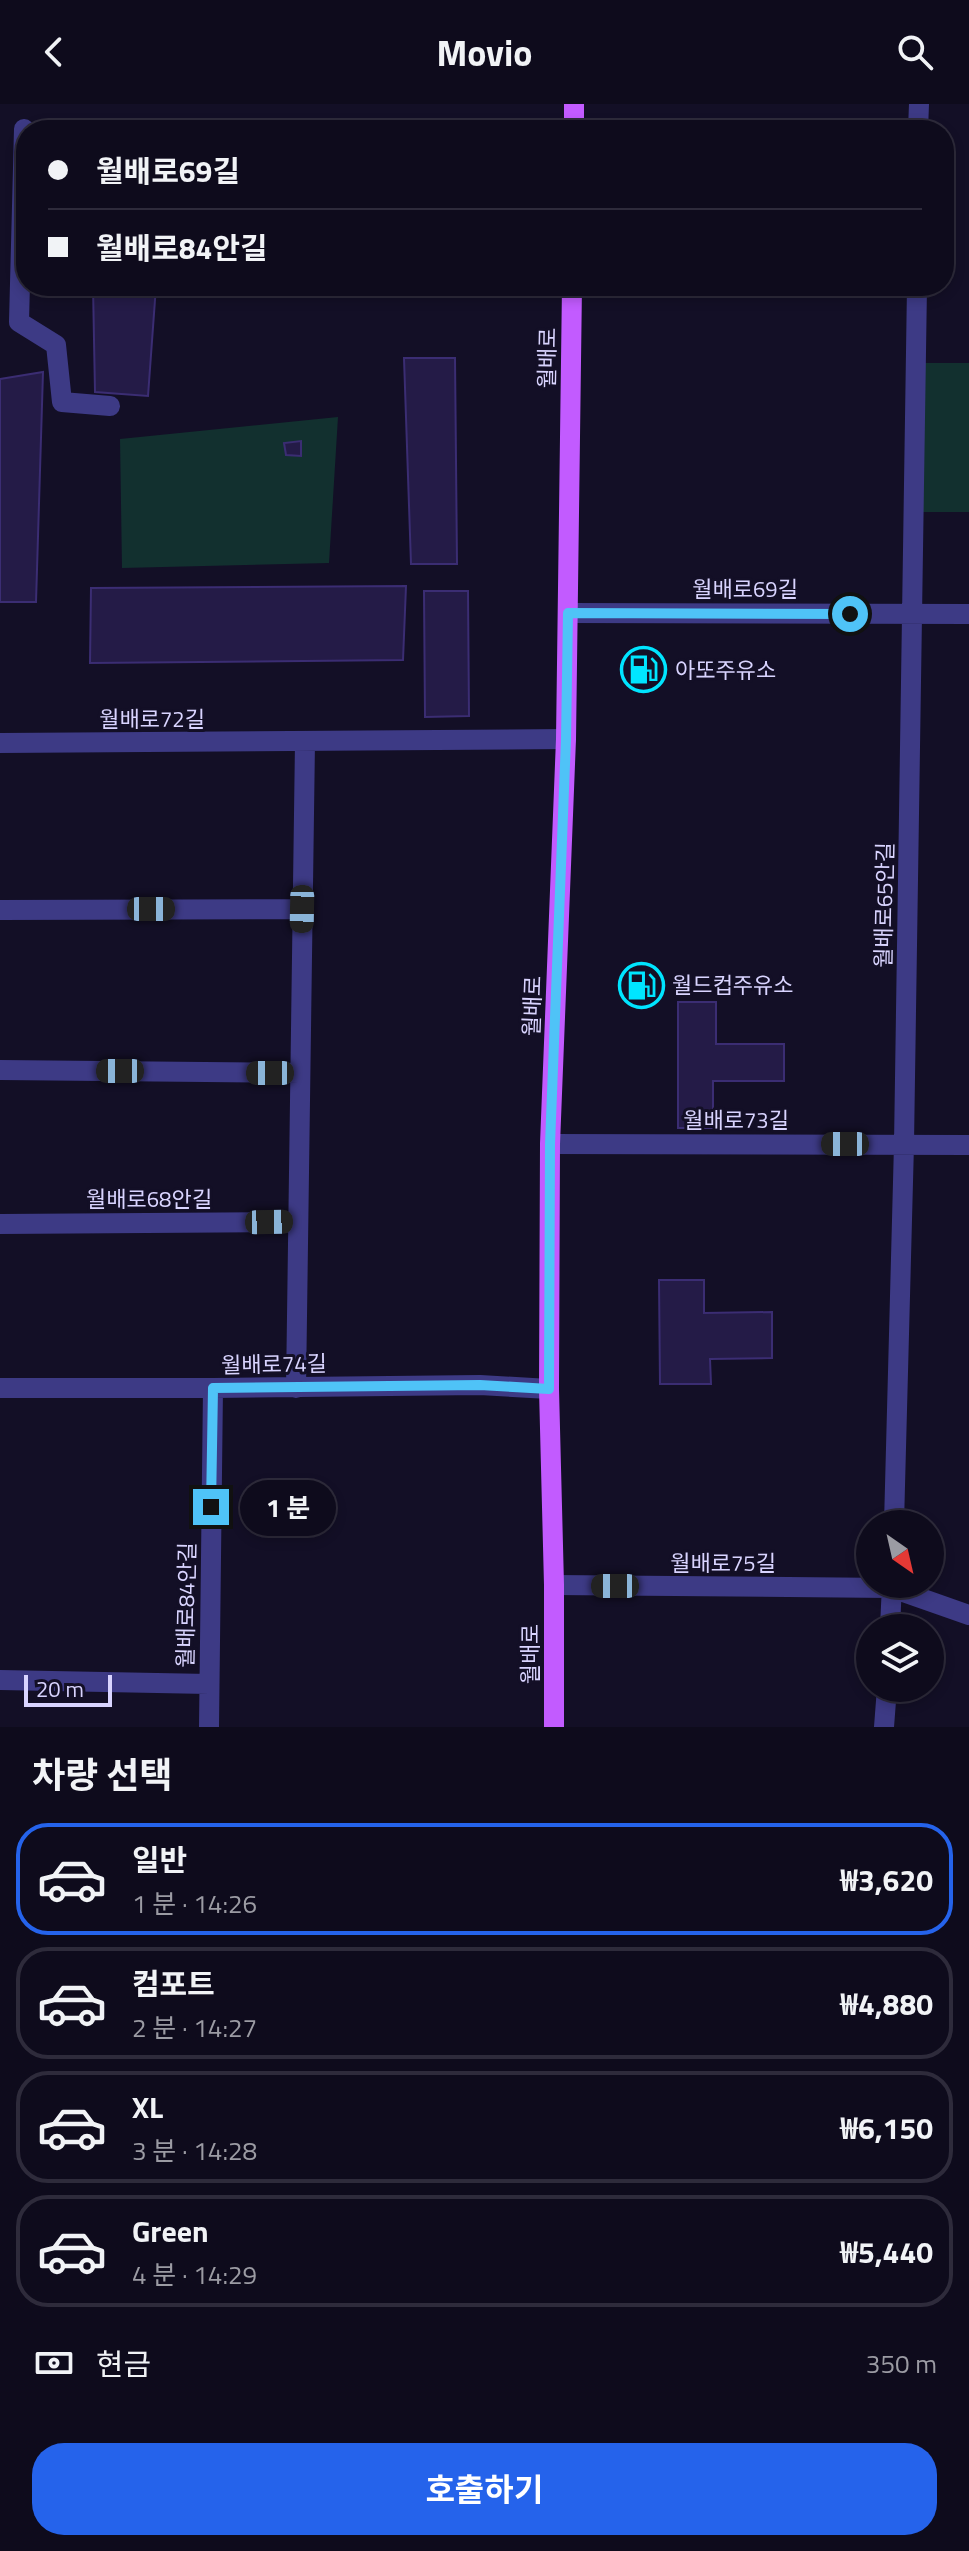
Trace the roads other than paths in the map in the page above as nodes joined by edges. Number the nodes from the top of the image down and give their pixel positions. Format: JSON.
{"nodes":[{"id":1,"x":20,"y":296,"type":"edge"},
{"id":2,"x":572,"y":296,"type":"edge"},
{"id":3,"x":917,"y":296,"type":"edge"},
{"id":4,"x":110,"y":406,"type":"dead end"},
{"id":5,"x":568,"y":613,"type":"junction"},
{"id":6,"x":913,"y":614,"type":"junction"},
{"id":7,"x":969,"y":614,"type":"edge"},
{"id":8,"x":566,"y":739,"type":"junction"},
{"id":9,"x":305,"y":742,"type":"junction"},
{"id":10,"x":0,"y":743,"type":"edge"},
{"id":11,"x":302,"y":909,"type":"junction"},
{"id":12,"x":0,"y":910,"type":"edge"},
{"id":13,"x":0,"y":1070,"type":"edge"},
{"id":14,"x":300,"y":1073,"type":"junction"},
{"id":15,"x":550,"y":1144,"type":"junction"},
{"id":16,"x":904,"y":1144,"type":"junction"},
{"id":17,"x":969,"y":1145,"type":"edge"},
{"id":18,"x":298,"y":1222,"type":"junction"},
{"id":19,"x":0,"y":1224,"type":"edge"},
{"id":20,"x":0,"y":1388,"type":"edge"},
{"id":21,"x":213,"y":1388,"type":"junction"},
{"id":22,"x":296,"y":1388,"type":"junction"},
{"id":23,"x":549,"y":1389,"type":"junction"},
{"id":24,"x":894,"y":1510,"type":"edge"},
{"id":25,"x":554,"y":1585,"type":"junction"},
{"id":26,"x":856,"y":1586,"type":"edge"},
{"id":27,"x":924,"y":1598,"type":"edge"},
{"id":28,"x":969,"y":1615,"type":"edge"},
{"id":29,"x":0,"y":1680,"type":"edge"},
{"id":30,"x":209,"y":1684,"type":"junction"},
{"id":31,"x":886,"y":1702,"type":"edge"},
{"id":32,"x":209,"y":1727,"type":"edge"},
{"id":33,"x":554,"y":1727,"type":"edge"},
{"id":34,"x":884,"y":1727,"type":"edge"}],
"edges":[{"from":1,"to":4,"type":"street"},
{"from":2,"to":5,"type":"main road","name":"월배로"},
{"from":3,"to":6,"type":"street","name":"월배로65안길"},
{"from":5,"to":6,"type":"street","name":"월배로69길"},
{"from":5,"to":8,"type":"main road","name":"월배로"},
{"from":6,"to":7,"type":"street","name":"월배로69길"},
{"from":6,"to":16,"type":"street","name":"월배로65안길"},
{"from":8,"to":9,"type":"street","name":"월배로72길"},
{"from":8,"to":15,"type":"main road","name":"월배로"},
{"from":9,"to":10,"type":"street","name":"월배로72길"},
{"from":9,"to":11,"type":"street"},
{"from":11,"to":12,"type":"street"},
{"from":11,"to":14,"type":"street"},
{"from":13,"to":14,"type":"street"},
{"from":14,"to":18,"type":"street"},
{"from":15,"to":16,"type":"street","name":"월배로73길"},
{"from":15,"to":23,"type":"main road","name":"월배로"},
{"from":16,"to":17,"type":"street","name":"월배로73길"},
{"from":16,"to":24,"type":"street","name":"월배로65안길"},
{"from":18,"to":19,"type":"street","name":"월배로68안길"},
{"from":18,"to":22,"type":"street"},
{"from":20,"to":21,"type":"street","name":"월배로74길"},
{"from":21,"to":22,"type":"street","name":"월배로74길"},
{"from":21,"to":30,"type":"street","name":"월배로84안길"},
{"from":22,"to":23,"type":"street","name":"월배로74길"},
{"from":23,"to":25,"type":"main road","name":"월배로"},
{"from":25,"to":26,"type":"street","name":"월배로75길"},
{"from":25,"to":33,"type":"main road","name":"월배로"},
{"from":27,"to":28,"type":"street","name":"월배로75길"},
{"from":29,"to":30,"type":"street"},
{"from":30,"to":32,"type":"street","name":"월배로84안길"},
{"from":31,"to":34,"type":"street"}]}
